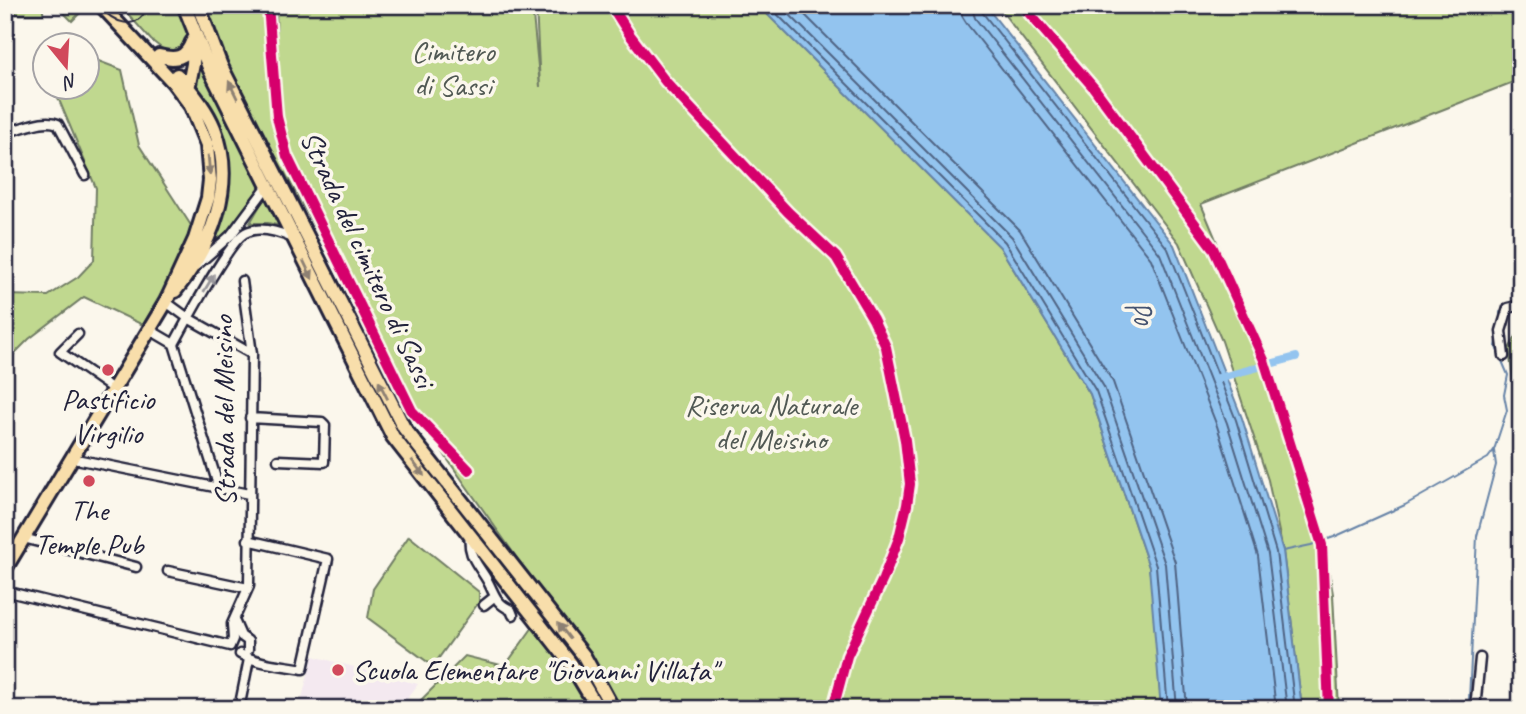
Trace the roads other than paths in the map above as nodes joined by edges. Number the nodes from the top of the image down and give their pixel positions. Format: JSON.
{"nodes":[{"id":1,"x":101,"y":5,"type":"edge"},
{"id":2,"x":113,"y":5,"type":"edge"},
{"id":3,"x":184,"y":5,"type":"edge"},
{"id":4,"x":198,"y":5,"type":"edge"},
{"id":5,"x":268,"y":5,"type":"edge"},
{"id":6,"x":195,"y":36,"type":"junction"},
{"id":7,"x":159,"y":56,"type":"junction"},
{"id":8,"x":187,"y":86,"type":"junction"},
{"id":9,"x":188,"y":101,"type":"junction"},
{"id":10,"x":5,"y":132,"type":"edge"},
{"id":11,"x":274,"y":173,"type":"junction"},
{"id":12,"x":85,"y":175,"type":"dead end"},
{"id":13,"x":267,"y":186,"type":"junction"},
{"id":14,"x":242,"y":234,"type":"junction"},
{"id":15,"x":231,"y":235,"type":"junction"},
{"id":16,"x":293,"y":237,"type":"junction"},
{"id":17,"x":230,"y":248,"type":"junction"},
{"id":18,"x":194,"y":267,"type":"junction"},
{"id":19,"x":242,"y":281,"type":"dead end"},
{"id":20,"x":166,"y":302,"type":"junction"},
{"id":21,"x":1521,"y":304,"type":"edge"},
{"id":22,"x":188,"y":318,"type":"junction"},
{"id":23,"x":150,"y":330,"type":"junction"},
{"id":24,"x":78,"y":334,"type":"dead end"},
{"id":25,"x":174,"y":344,"type":"junction"},
{"id":26,"x":252,"y":354,"type":"junction"},
{"id":27,"x":1504,"y":356,"type":"dead end"},
{"id":28,"x":113,"y":388,"type":"junction"},
{"id":29,"x":250,"y":418,"type":"junction"},
{"id":30,"x":71,"y":458,"type":"junction"},
{"id":31,"x":278,"y":460,"type":"dead end"},
{"id":32,"x":469,"y":470,"type":"dead end"},
{"id":33,"x":219,"y":488,"type":"junction"},
{"id":34,"x":248,"y":494,"type":"junction"},
{"id":35,"x":470,"y":534,"type":"junction"},
{"id":36,"x":23,"y":538,"type":"junction"},
{"id":37,"x":248,"y":540,"type":"junction"},
{"id":38,"x":136,"y":567,"type":"dead end"},
{"id":39,"x":5,"y":568,"type":"edge"},
{"id":40,"x":168,"y":571,"type":"dead end"},
{"id":41,"x":248,"y":588,"type":"junction"},
{"id":42,"x":5,"y":591,"type":"edge"},
{"id":43,"x":494,"y":597,"type":"junction"},
{"id":44,"x":484,"y":605,"type":"dead end"},
{"id":45,"x":513,"y":615,"type":"dead end"},
{"id":46,"x":235,"y":640,"type":"junction"},
{"id":47,"x":246,"y":654,"type":"junction"},
{"id":48,"x":1480,"y":658,"type":"dead end"},
{"id":49,"x":239,"y":709,"type":"edge"},
{"id":50,"x":598,"y":709,"type":"edge"},
{"id":51,"x":614,"y":709,"type":"edge"},
{"id":52,"x":1475,"y":709,"type":"edge"}],
"edges":[{"from":1,"to":9,"type":"main road"},
{"from":2,"to":7,"type":"main road"},
{"from":3,"to":6,"type":"main road"},
{"from":11,"to":4,"type":"main road","one_way":true},
{"from":5,"to":32,"type":"street","name":"Strada del cimitero di Sassi"},
{"from":6,"to":7,"type":"main road"},
{"from":6,"to":8,"type":"main road"},
{"from":6,"to":13,"type":"main road"},
{"from":7,"to":8,"type":"main road"},
{"from":8,"to":9,"type":"main road"},
{"from":8,"to":18,"type":"main road"},
{"from":9,"to":20,"type":"main road","one_way":true},
{"from":10,"to":12,"type":"street"},
{"from":11,"to":13,"type":"street"},
{"from":51,"to":11,"type":"main road","one_way":true},
{"from":13,"to":15,"type":"street"},
{"from":13,"to":16,"type":"main road"},
{"from":14,"to":15,"type":"street"},
{"from":14,"to":16,"type":"street"},
{"from":14,"to":17,"type":"street"},
{"from":15,"to":17,"type":"street"},
{"from":15,"to":18,"type":"street"},
{"from":16,"to":35,"type":"main road","one_way":true},
{"from":22,"to":17,"type":"street","one_way":true},
{"from":18,"to":20,"type":"main road"},
{"from":19,"to":26,"type":"street","name":"Strada del Meisino"},
{"from":20,"to":22,"type":"street"},
{"from":20,"to":23,"type":"main road"},
{"from":21,"to":27,"type":"street"},
{"from":22,"to":25,"type":"street"},
{"from":22,"to":26,"type":"street"},
{"from":23,"to":25,"type":"street"},
{"from":23,"to":28,"type":"main road"},
{"from":24,"to":28,"type":"street"},
{"from":25,"to":33,"type":"street"},
{"from":26,"to":29,"type":"street","name":"Strada del Meisino"},
{"from":28,"to":30,"type":"main road"},
{"from":29,"to":31,"type":"street"},
{"from":29,"to":34,"type":"street","name":"Strada del Meisino"},
{"from":30,"to":33,"type":"street"},
{"from":30,"to":36,"type":"main road"},
{"from":33,"to":34,"type":"street"},
{"from":34,"to":37,"type":"street","name":"Strada del Meisino"},
{"from":35,"to":43,"type":"street"},
{"from":35,"to":50,"type":"main road"},
{"from":36,"to":38,"type":"street"},
{"from":36,"to":39,"type":"main road"},
{"from":37,"to":41,"type":"street","name":"Strada del Meisino"},
{"from":37,"to":47,"type":"street","name":"Strada del Meisino"},
{"from":40,"to":41,"type":"street"},
{"from":41,"to":46,"type":"street","name":"Strada del Meisino"},
{"from":42,"to":46,"type":"street"},
{"from":43,"to":44,"type":"street"},
{"from":43,"to":45,"type":"street"},
{"from":46,"to":47,"type":"street","name":"Strada del Meisino"},
{"from":46,"to":47,"type":"street"},
{"from":47,"to":49,"type":"street"},
{"from":48,"to":52,"type":"street"}]}
